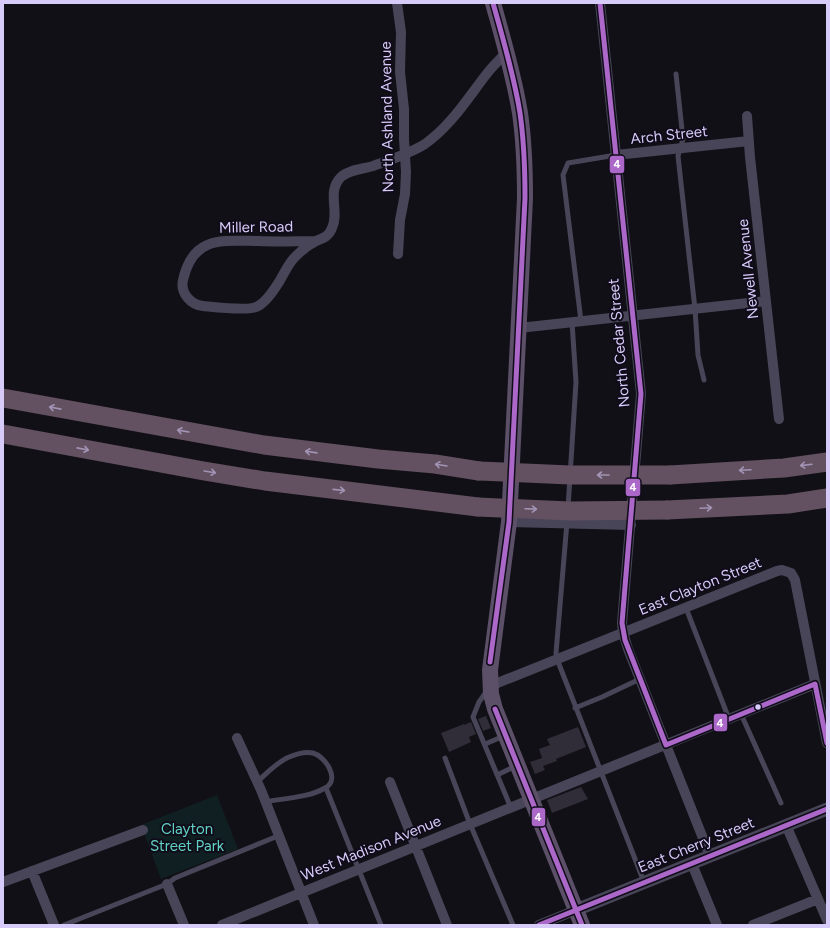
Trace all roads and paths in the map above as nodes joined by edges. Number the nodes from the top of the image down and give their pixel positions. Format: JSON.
{"nodes":[{"id":1,"x":397,"y":3,"type":"edge"},
{"id":2,"x":494,"y":3,"type":"edge"},
{"id":3,"x":600,"y":3,"type":"edge"},
{"id":4,"x":506,"y":53,"type":"junction"},
{"id":5,"x":676,"y":74,"type":"dead end"},
{"id":6,"x":747,"y":116,"type":"dead end"},
{"id":7,"x":749,"y":141,"type":"junction"},
{"id":8,"x":680,"y":148,"type":"junction"},
{"id":9,"x":405,"y":154,"type":"junction"},
{"id":10,"x":616,"y":155,"type":"junction"},
{"id":11,"x":316,"y":241,"type":"junction"},
{"id":12,"x":398,"y":254,"type":"dead end"},
{"id":13,"x":766,"y":301,"type":"junction"},
{"id":14,"x":695,"y":309,"type":"junction"},
{"id":15,"x":633,"y":316,"type":"junction"},
{"id":16,"x":577,"y":321,"type":"junction"},
{"id":17,"x":518,"y":328,"type":"junction"},
{"id":18,"x":704,"y":380,"type":"dead end"},
{"id":19,"x":3,"y":398,"type":"edge"},
{"id":20,"x":780,"y":419,"type":"dead end"},
{"id":21,"x":3,"y":434,"type":"edge"},
{"id":22,"x":827,"y":462,"type":"edge"},
{"id":23,"x":827,"y":498,"type":"edge"},
{"id":24,"x":509,"y":522,"type":"junction"},
{"id":25,"x":567,"y":523,"type":"junction"},
{"id":26,"x":631,"y":525,"type":"junction"},
{"id":27,"x":686,"y":608,"type":"junction"},
{"id":28,"x":623,"y":633,"type":"junction"},
{"id":29,"x":557,"y":660,"type":"junction"},
{"id":30,"x":640,"y":679,"type":"junction"},
{"id":31,"x":815,"y":684,"type":"junction"},
{"id":32,"x":490,"y":686,"type":"junction"},
{"id":33,"x":575,"y":708,"type":"junction"},
{"id":34,"x":741,"y":714,"type":"junction"},
{"id":35,"x":729,"y":719,"type":"junction"},
{"id":36,"x":506,"y":735,"type":"junction"},
{"id":37,"x":237,"y":738,"type":"dead end"},
{"id":38,"x":827,"y":743,"type":"edge"},
{"id":39,"x":485,"y":744,"type":"junction"},
{"id":40,"x":666,"y":745,"type":"junction"},
{"id":41,"x":445,"y":758,"type":"dead end"},
{"id":42,"x":518,"y":766,"type":"junction"},
{"id":43,"x":601,"y":771,"type":"junction"},
{"id":44,"x":497,"y":775,"type":"junction"},
{"id":45,"x":257,"y":782,"type":"junction"},
{"id":46,"x":390,"y":782,"type":"dead end"},
{"id":47,"x":326,"y":788,"type":"junction"},
{"id":48,"x":531,"y":799,"type":"junction"},
{"id":49,"x":265,"y":802,"type":"junction"},
{"id":50,"x":781,"y":804,"type":"dead end"},
{"id":51,"x":511,"y":808,"type":"junction"},
{"id":52,"x":827,"y":809,"type":"edge"},
{"id":53,"x":470,"y":824,"type":"junction"},
{"id":54,"x":786,"y":825,"type":"junction"},
{"id":55,"x":143,"y":830,"type":"dead end"},
{"id":56,"x":278,"y":836,"type":"junction"},
{"id":57,"x":415,"y":847,"type":"junction"},
{"id":58,"x":710,"y":856,"type":"junction"},
{"id":59,"x":692,"y":864,"type":"junction"},
{"id":60,"x":358,"y":870,"type":"junction"},
{"id":61,"x":32,"y":871,"type":"junction"},
{"id":62,"x":3,"y":882,"type":"edge"},
{"id":63,"x":644,"y":883,"type":"junction"},
{"id":64,"x":167,"y":884,"type":"junction"},
{"id":65,"x":301,"y":893,"type":"junction"},
{"id":66,"x":818,"y":899,"type":"junction"},
{"id":67,"x":579,"y":918,"type":"edge"},
{"id":68,"x":827,"y":920,"type":"edge"},
{"id":69,"x":54,"y":925,"type":"edge"},
{"id":70,"x":64,"y":925,"type":"edge"},
{"id":71,"x":184,"y":925,"type":"edge"},
{"id":72,"x":222,"y":925,"type":"edge"},
{"id":73,"x":314,"y":925,"type":"edge"},
{"id":74,"x":381,"y":925,"type":"edge"},
{"id":75,"x":447,"y":925,"type":"edge"},
{"id":76,"x":513,"y":925,"type":"edge"},
{"id":77,"x":539,"y":925,"type":"edge"},
{"id":78,"x":717,"y":925,"type":"edge"},
{"id":79,"x":754,"y":925,"type":"edge"}],
"edges":[{"from":1,"to":9,"type":"street","name":"North Ashland Avenue"},
{"from":2,"to":4,"type":"main road"},
{"from":3,"to":10,"type":"street","name":"North Cedar Street"},
{"from":4,"to":9,"type":"street","name":"Miller Road"},
{"from":4,"to":17,"type":"main road"},
{"from":5,"to":8,"type":"lane"},
{"from":6,"to":7,"type":"street","name":"Newell Avenue"},
{"from":7,"to":8,"type":"street","name":"Arch Street"},
{"from":7,"to":13,"type":"street","name":"Newell Avenue"},
{"from":8,"to":10,"type":"street","name":"Arch Street"},
{"from":8,"to":14,"type":"lane"},
{"from":9,"to":11,"type":"street","name":"Miller Road"},
{"from":9,"to":12,"type":"street","name":"North Ashland Avenue"},
{"from":10,"to":15,"type":"street","name":"North Cedar Street"},
{"from":10,"to":16,"type":"lane","name":"Arch Street"},
{"from":11,"to":11,"type":"street","name":"Miller Road"},
{"from":13,"to":14,"type":"street"},
{"from":13,"to":20,"type":"street","name":"Newell Avenue"},
{"from":14,"to":15,"type":"street"},
{"from":14,"to":18,"type":"lane"},
{"from":15,"to":16,"type":"street"},
{"from":15,"to":26,"type":"street","name":"North Cedar Street"},
{"from":16,"to":17,"type":"street"},
{"from":16,"to":25,"type":"lane"},
{"from":17,"to":24,"type":"main road"},
{"from":22,"to":19,"type":"highway","one_way":true,"bridge":true},
{"from":21,"to":23,"type":"highway","one_way":true,"bridge":true},
{"from":24,"to":25,"type":"street"},
{"from":24,"to":32,"type":"main road"},
{"from":25,"to":26,"type":"street"},
{"from":25,"to":29,"type":"lane"},
{"from":26,"to":28,"type":"street","name":"North Cedar Street"},
{"from":27,"to":28,"type":"street","name":"East Clayton Street"},
{"from":27,"to":31,"type":"street","name":"East Clayton Street"},
{"from":27,"to":35,"type":"lane"},
{"from":28,"to":29,"type":"street","name":"East Clayton Street"},
{"from":28,"to":30,"type":"street","name":"North Cedar Street"},
{"from":29,"to":32,"type":"street","name":"East Clayton Street"},
{"from":29,"to":33,"type":"lane"},
{"from":30,"to":33,"type":"lane"},
{"from":30,"to":40,"type":"street","name":"North Cedar Street"},
{"from":31,"to":34,"type":"street","name":"West Madison Avenue"},
{"from":31,"to":38,"type":"street"},
{"from":32,"to":36,"type":"main road"},
{"from":32,"to":39,"type":"lane"},
{"from":33,"to":43,"type":"lane"},
{"from":34,"to":35,"type":"street","name":"West Madison Avenue"},
{"from":34,"to":50,"type":"lane"},
{"from":35,"to":40,"type":"street","name":"West Madison Avenue"},
{"from":36,"to":39,"type":"lane"},
{"from":36,"to":42,"type":"main road"},
{"from":37,"to":45,"type":"street"},
{"from":39,"to":44,"type":"lane"},
{"from":40,"to":43,"type":"street","name":"West Madison Avenue"},
{"from":40,"to":58,"type":"street","name":"North Cedar Street"},
{"from":41,"to":53,"type":"lane"},
{"from":42,"to":44,"type":"lane"},
{"from":42,"to":48,"type":"main road"},
{"from":43,"to":48,"type":"street","name":"West Madison Avenue"},
{"from":43,"to":63,"type":"lane"},
{"from":44,"to":51,"type":"lane"},
{"from":45,"to":47,"type":"lane"},
{"from":45,"to":49,"type":"street"},
{"from":46,"to":57,"type":"street"},
{"from":47,"to":49,"type":"lane"},
{"from":47,"to":60,"type":"lane"},
{"from":48,"to":51,"type":"street","name":"West Madison Avenue"},
{"from":48,"to":67,"type":"main road"},
{"from":49,"to":56,"type":"street"},
{"from":51,"to":53,"type":"street","name":"West Madison Avenue"},
{"from":52,"to":54,"type":"street","name":"East Cherry Street"},
{"from":53,"to":57,"type":"street","name":"West Madison Avenue"},
{"from":53,"to":76,"type":"lane"},
{"from":54,"to":58,"type":"street","name":"East Cherry Street"},
{"from":54,"to":66,"type":"street"},
{"from":55,"to":61,"type":"street"},
{"from":56,"to":64,"type":"lane"},
{"from":56,"to":65,"type":"street"},
{"from":57,"to":60,"type":"street","name":"West Madison Avenue"},
{"from":57,"to":75,"type":"street"},
{"from":58,"to":59,"type":"street","name":"East Cherry Street"},
{"from":59,"to":63,"type":"street","name":"East Cherry Street"},
{"from":59,"to":78,"type":"street"},
{"from":60,"to":65,"type":"street","name":"West Madison Avenue"},
{"from":60,"to":74,"type":"lane"},
{"from":61,"to":62,"type":"street"},
{"from":61,"to":69,"type":"street"},
{"from":63,"to":67,"type":"street","name":"East Cherry Street"},
{"from":64,"to":70,"type":"lane"},
{"from":64,"to":71,"type":"street"},
{"from":65,"to":72,"type":"street","name":"West Madison Avenue"},
{"from":65,"to":73,"type":"street"},
{"from":66,"to":68,"type":"street"},
{"from":66,"to":79,"type":"street"},
{"from":67,"to":77,"type":"street"}]}
